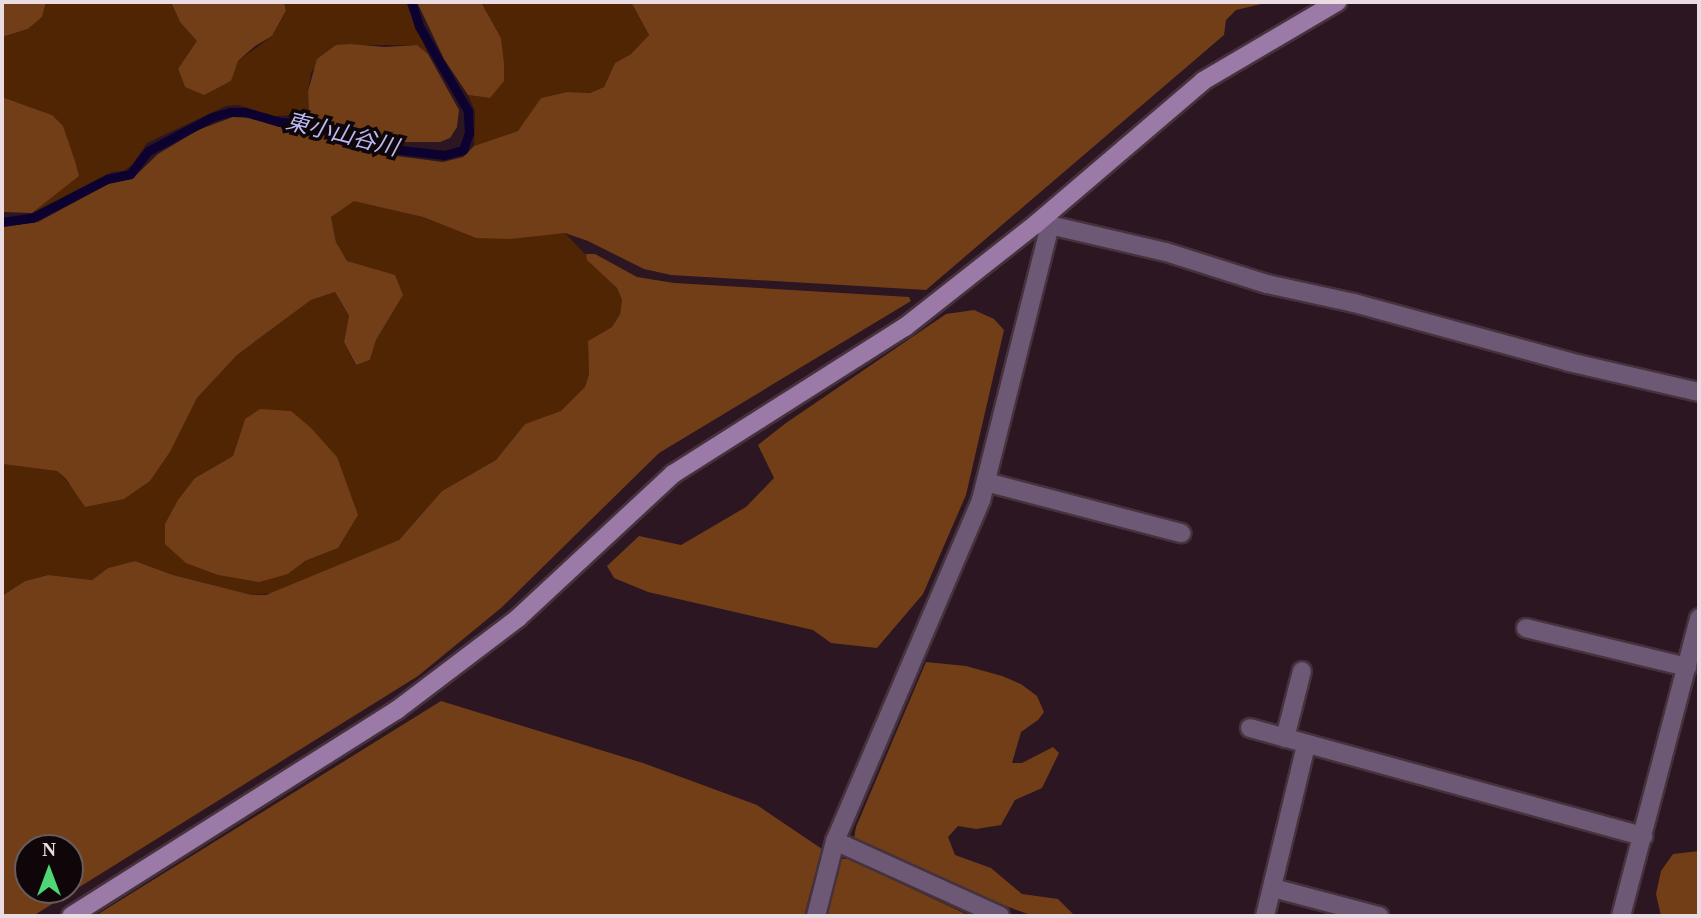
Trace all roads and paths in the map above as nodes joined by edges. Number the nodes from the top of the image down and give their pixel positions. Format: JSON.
{"nodes":[{"id":1,"x":1337,"y":2,"type":"edge"},
{"id":2,"x":1044,"y":224,"type":"junction"},
{"id":3,"x":1699,"y":392,"type":"edge"},
{"id":4,"x":986,"y":482,"type":"junction"},
{"id":5,"x":1181,"y":533,"type":"dead end"},
{"id":6,"x":1699,"y":618,"type":"edge"},
{"id":7,"x":1525,"y":628,"type":"dead end"},
{"id":8,"x":1687,"y":667,"type":"junction"},
{"id":9,"x":1301,"y":671,"type":"dead end"},
{"id":10,"x":1250,"y":728,"type":"dead end"},
{"id":11,"x":1285,"y":738,"type":"junction"},
{"id":12,"x":1306,"y":745,"type":"junction"},
{"id":13,"x":1643,"y":835,"type":"junction"},
{"id":14,"x":835,"y":841,"type":"junction"},
{"id":15,"x":1273,"y":888,"type":"junction"},
{"id":16,"x":71,"y":916,"type":"edge"},
{"id":17,"x":816,"y":916,"type":"edge"},
{"id":18,"x":1000,"y":916,"type":"edge"},
{"id":19,"x":1265,"y":916,"type":"edge"},
{"id":20,"x":1379,"y":916,"type":"edge"},
{"id":21,"x":1621,"y":916,"type":"edge"}],
"edges":[{"from":1,"to":2,"type":"street"},
{"from":2,"to":3,"type":"street"},
{"from":2,"to":4,"type":"street"},
{"from":2,"to":16,"type":"street"},
{"from":4,"to":5,"type":"street"},
{"from":4,"to":14,"type":"street"},
{"from":6,"to":8,"type":"street"},
{"from":7,"to":8,"type":"street"},
{"from":8,"to":13,"type":"street"},
{"from":9,"to":11,"type":"street"},
{"from":10,"to":11,"type":"street"},
{"from":11,"to":12,"type":"street"},
{"from":12,"to":13,"type":"street"},
{"from":12,"to":15,"type":"street"},
{"from":13,"to":21,"type":"street"},
{"from":14,"to":17,"type":"street"},
{"from":14,"to":18,"type":"street"},
{"from":15,"to":19,"type":"street"},
{"from":15,"to":20,"type":"street"}]}
